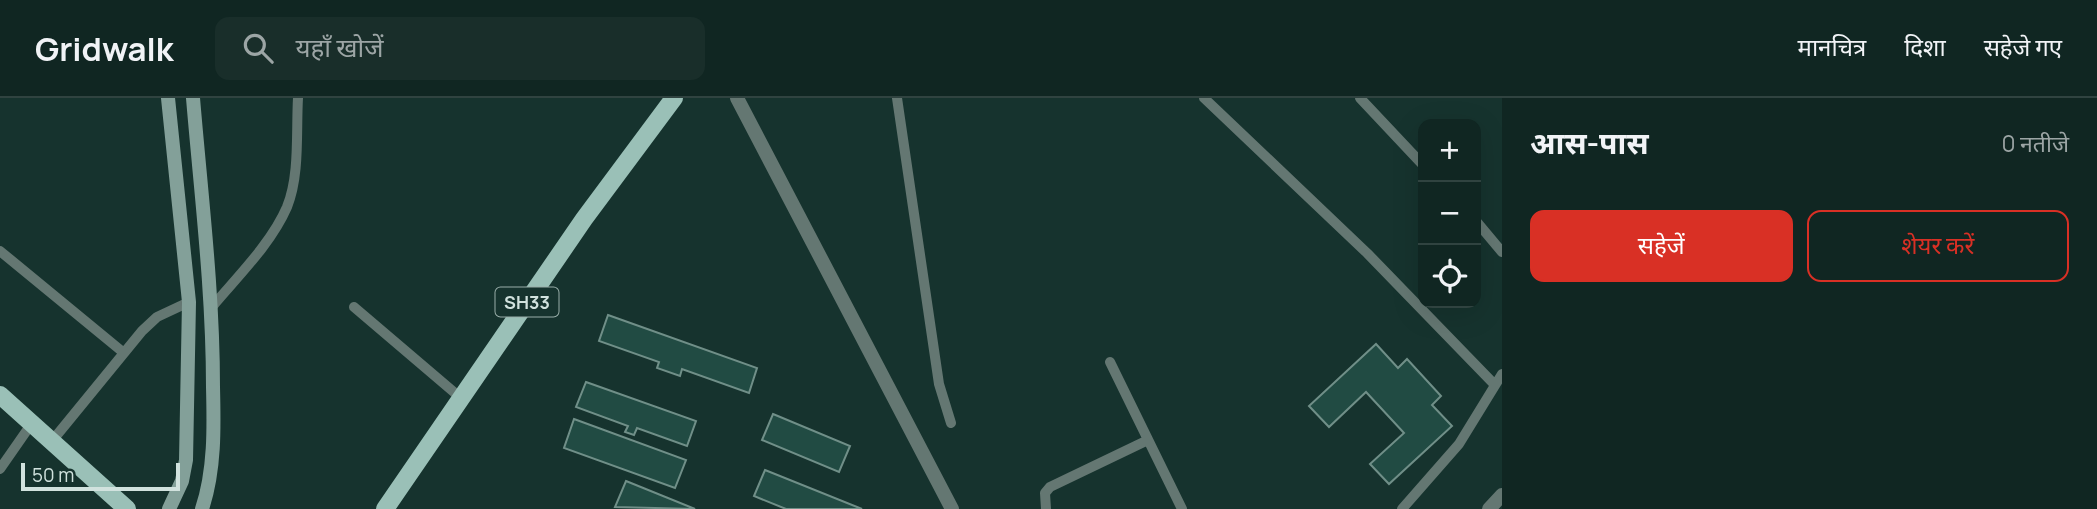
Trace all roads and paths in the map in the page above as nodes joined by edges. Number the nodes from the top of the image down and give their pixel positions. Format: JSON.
{"nodes":[{"id":1,"x":169,"y":98,"type":"edge"},
{"id":2,"x":193,"y":98,"type":"edge"},
{"id":3,"x":298,"y":98,"type":"edge"},
{"id":4,"x":674,"y":98,"type":"edge"},
{"id":5,"x":737,"y":98,"type":"edge"},
{"id":6,"x":897,"y":98,"type":"edge"},
{"id":7,"x":1204,"y":98,"type":"edge"},
{"id":8,"x":1360,"y":98,"type":"edge"},
{"id":9,"x":1418,"y":160,"type":"edge"},
{"id":10,"x":1481,"y":227,"type":"edge"},
{"id":11,"x":0,"y":251,"type":"edge"},
{"id":12,"x":1502,"y":252,"type":"edge"},
{"id":13,"x":189,"y":302,"type":"junction"},
{"id":14,"x":212,"y":307,"type":"junction"},
{"id":15,"x":354,"y":307,"type":"dead end"},
{"id":16,"x":124,"y":354,"type":"junction"},
{"id":17,"x":1110,"y":362,"type":"dead end"},
{"id":18,"x":1502,"y":374,"type":"edge"},
{"id":19,"x":1495,"y":385,"type":"junction"},
{"id":20,"x":0,"y":395,"type":"edge"},
{"id":21,"x":462,"y":399,"type":"junction"},
{"id":22,"x":32,"y":423,"type":"junction"},
{"id":23,"x":951,"y":423,"type":"dead end"},
{"id":24,"x":1148,"y":440,"type":"junction"},
{"id":25,"x":52,"y":441,"type":"junction"},
{"id":26,"x":0,"y":470,"type":"edge"},
{"id":27,"x":1502,"y":495,"type":"edge"},
{"id":28,"x":127,"y":509,"type":"edge"},
{"id":29,"x":169,"y":509,"type":"edge"},
{"id":30,"x":202,"y":509,"type":"edge"},
{"id":31,"x":385,"y":509,"type":"edge"},
{"id":32,"x":951,"y":509,"type":"edge"},
{"id":33,"x":1046,"y":509,"type":"edge"},
{"id":34,"x":1182,"y":509,"type":"edge"},
{"id":35,"x":1402,"y":509,"type":"edge"},
{"id":36,"x":1489,"y":509,"type":"edge"}],
"edges":[{"from":1,"to":13,"type":"street"},
{"from":2,"to":14,"type":"street"},
{"from":3,"to":14,"type":"lane"},
{"from":4,"to":21,"type":"main road","number":"SH33"},
{"from":5,"to":32,"type":"street"},
{"from":6,"to":23,"type":"lane"},
{"from":7,"to":19,"type":"lane"},
{"from":8,"to":9,"type":"lane"},
{"from":10,"to":12,"type":"lane"},
{"from":11,"to":16,"type":"lane"},
{"from":13,"to":16,"type":"lane"},
{"from":13,"to":29,"type":"street"},
{"from":14,"to":30,"type":"street"},
{"from":15,"to":21,"type":"lane"},
{"from":16,"to":25,"type":"lane"},
{"from":17,"to":24,"type":"lane"},
{"from":18,"to":19,"type":"lane"},
{"from":19,"to":35,"type":"lane"},
{"from":20,"to":22,"type":"main road"},
{"from":21,"to":31,"type":"main road","number":"SH33"},
{"from":22,"to":25,"type":"main road"},
{"from":22,"to":26,"type":"lane"},
{"from":24,"to":33,"type":"lane"},
{"from":24,"to":34,"type":"lane"},
{"from":25,"to":28,"type":"main road"},
{"from":27,"to":36,"type":"street"}]}
